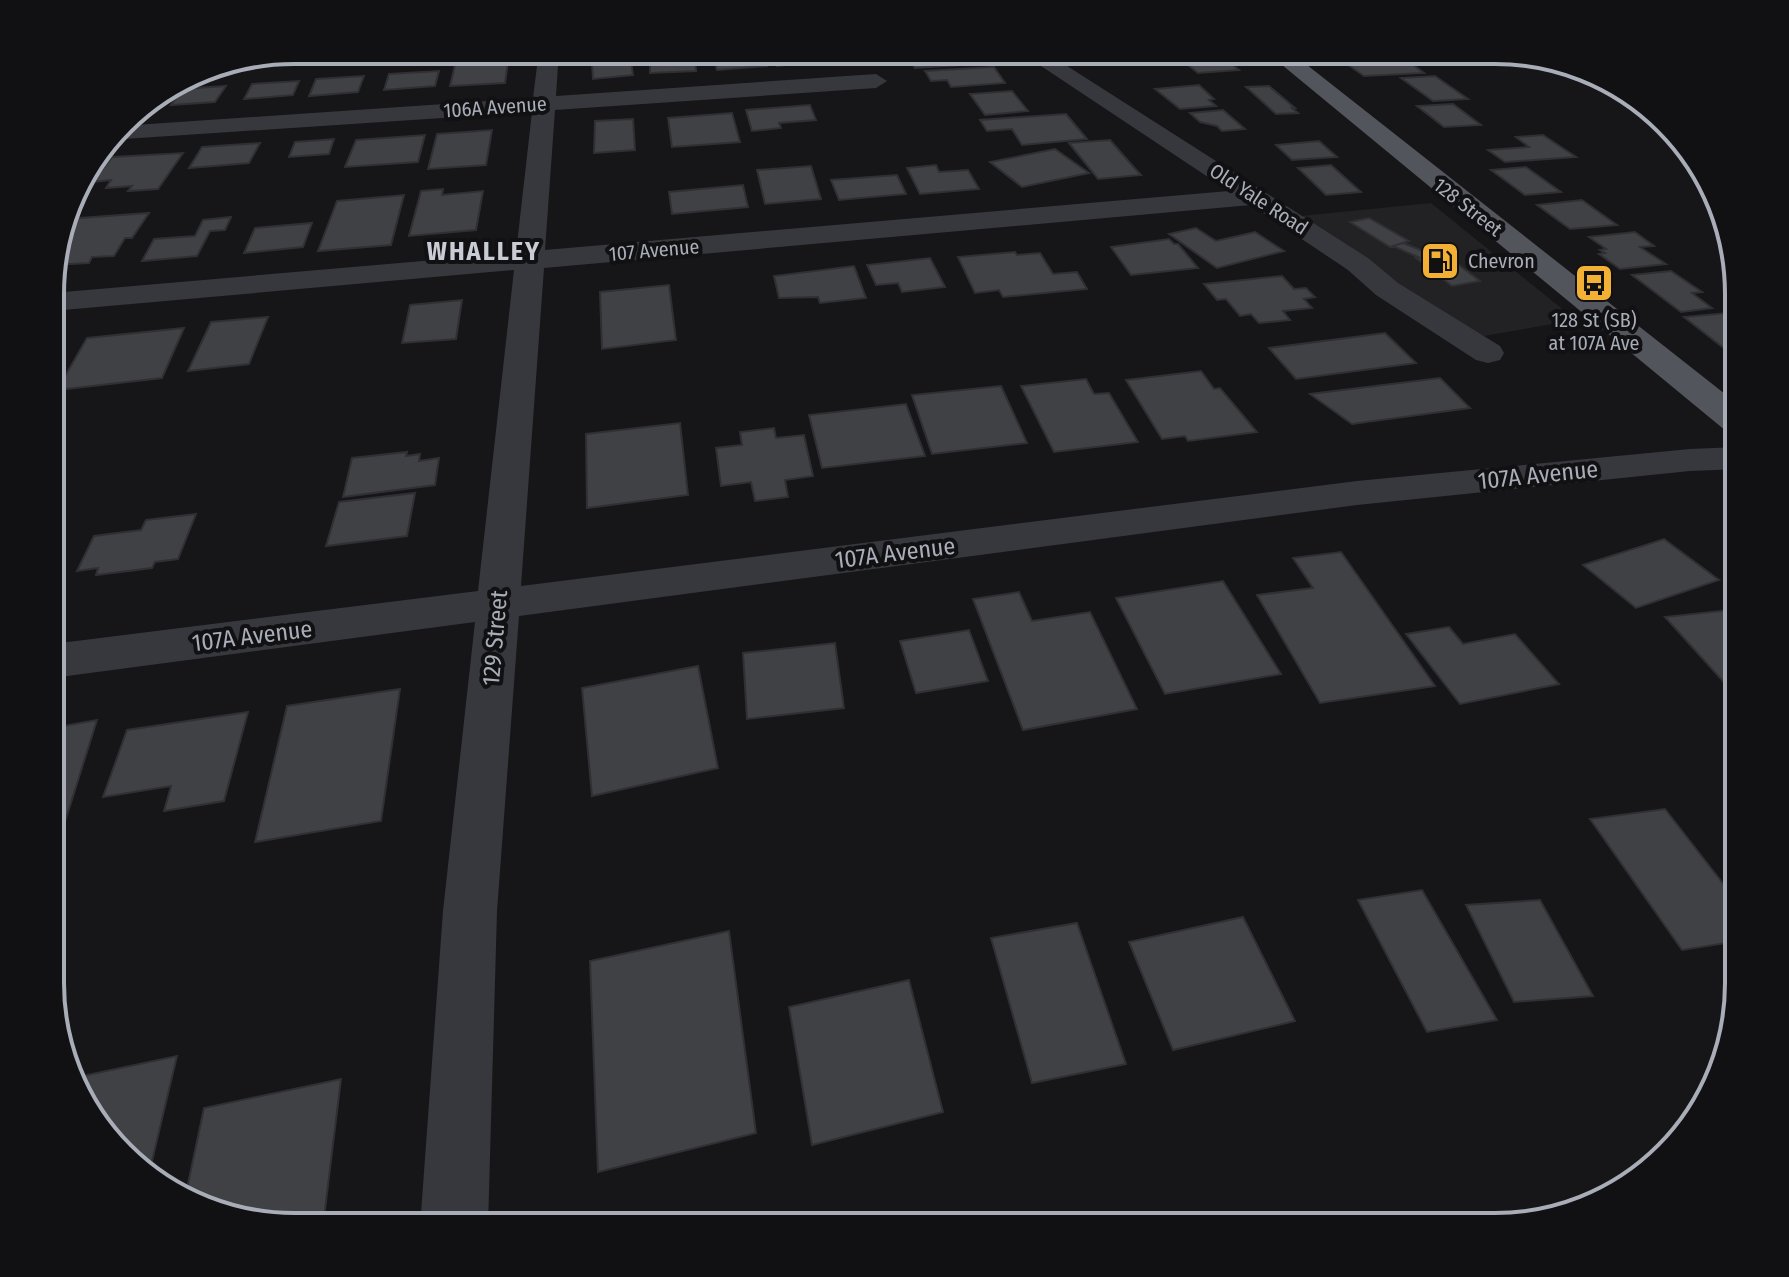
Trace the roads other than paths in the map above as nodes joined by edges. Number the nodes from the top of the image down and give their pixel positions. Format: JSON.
{"nodes":[{"id":1,"x":548,"y":64,"type":"edge"},
{"id":2,"x":1049,"y":64,"type":"edge"},
{"id":3,"x":1291,"y":64,"type":"edge"},
{"id":4,"x":876,"y":81,"type":"dead end"},
{"id":5,"x":544,"y":103,"type":"junction"},
{"id":6,"x":130,"y":133,"type":"edge"},
{"id":7,"x":1256,"y":197,"type":"junction"},
{"id":8,"x":530,"y":260,"type":"junction"},
{"id":9,"x":64,"y":301,"type":"edge"},
{"id":10,"x":1488,"y":353,"type":"dead end"},
{"id":11,"x":1725,"y":412,"type":"edge"},
{"id":12,"x":1725,"y":459,"type":"edge"},
{"id":13,"x":498,"y":605,"type":"junction"},
{"id":14,"x":64,"y":659,"type":"edge"},
{"id":15,"x":455,"y":1213,"type":"edge"}],
"edges":[{"from":1,"to":5,"type":"street","name":"129 Street"},
{"from":2,"to":7,"type":"street","name":"Old Yale Road"},
{"from":3,"to":11,"type":"main road","name":"128 Street"},
{"from":4,"to":5,"type":"street","name":"106A Avenue"},
{"from":5,"to":6,"type":"street","name":"106A Avenue"},
{"from":5,"to":8,"type":"street","name":"129 Street"},
{"from":7,"to":8,"type":"street","name":"107 Avenue"},
{"from":7,"to":10,"type":"street","name":"Old Yale Road"},
{"from":8,"to":9,"type":"street","name":"107 Avenue"},
{"from":8,"to":13,"type":"street","name":"129 Street"},
{"from":12,"to":13,"type":"street","name":"107A Avenue"},
{"from":13,"to":14,"type":"street","name":"107A Avenue"},
{"from":13,"to":15,"type":"street","name":"129 Street"}]}
